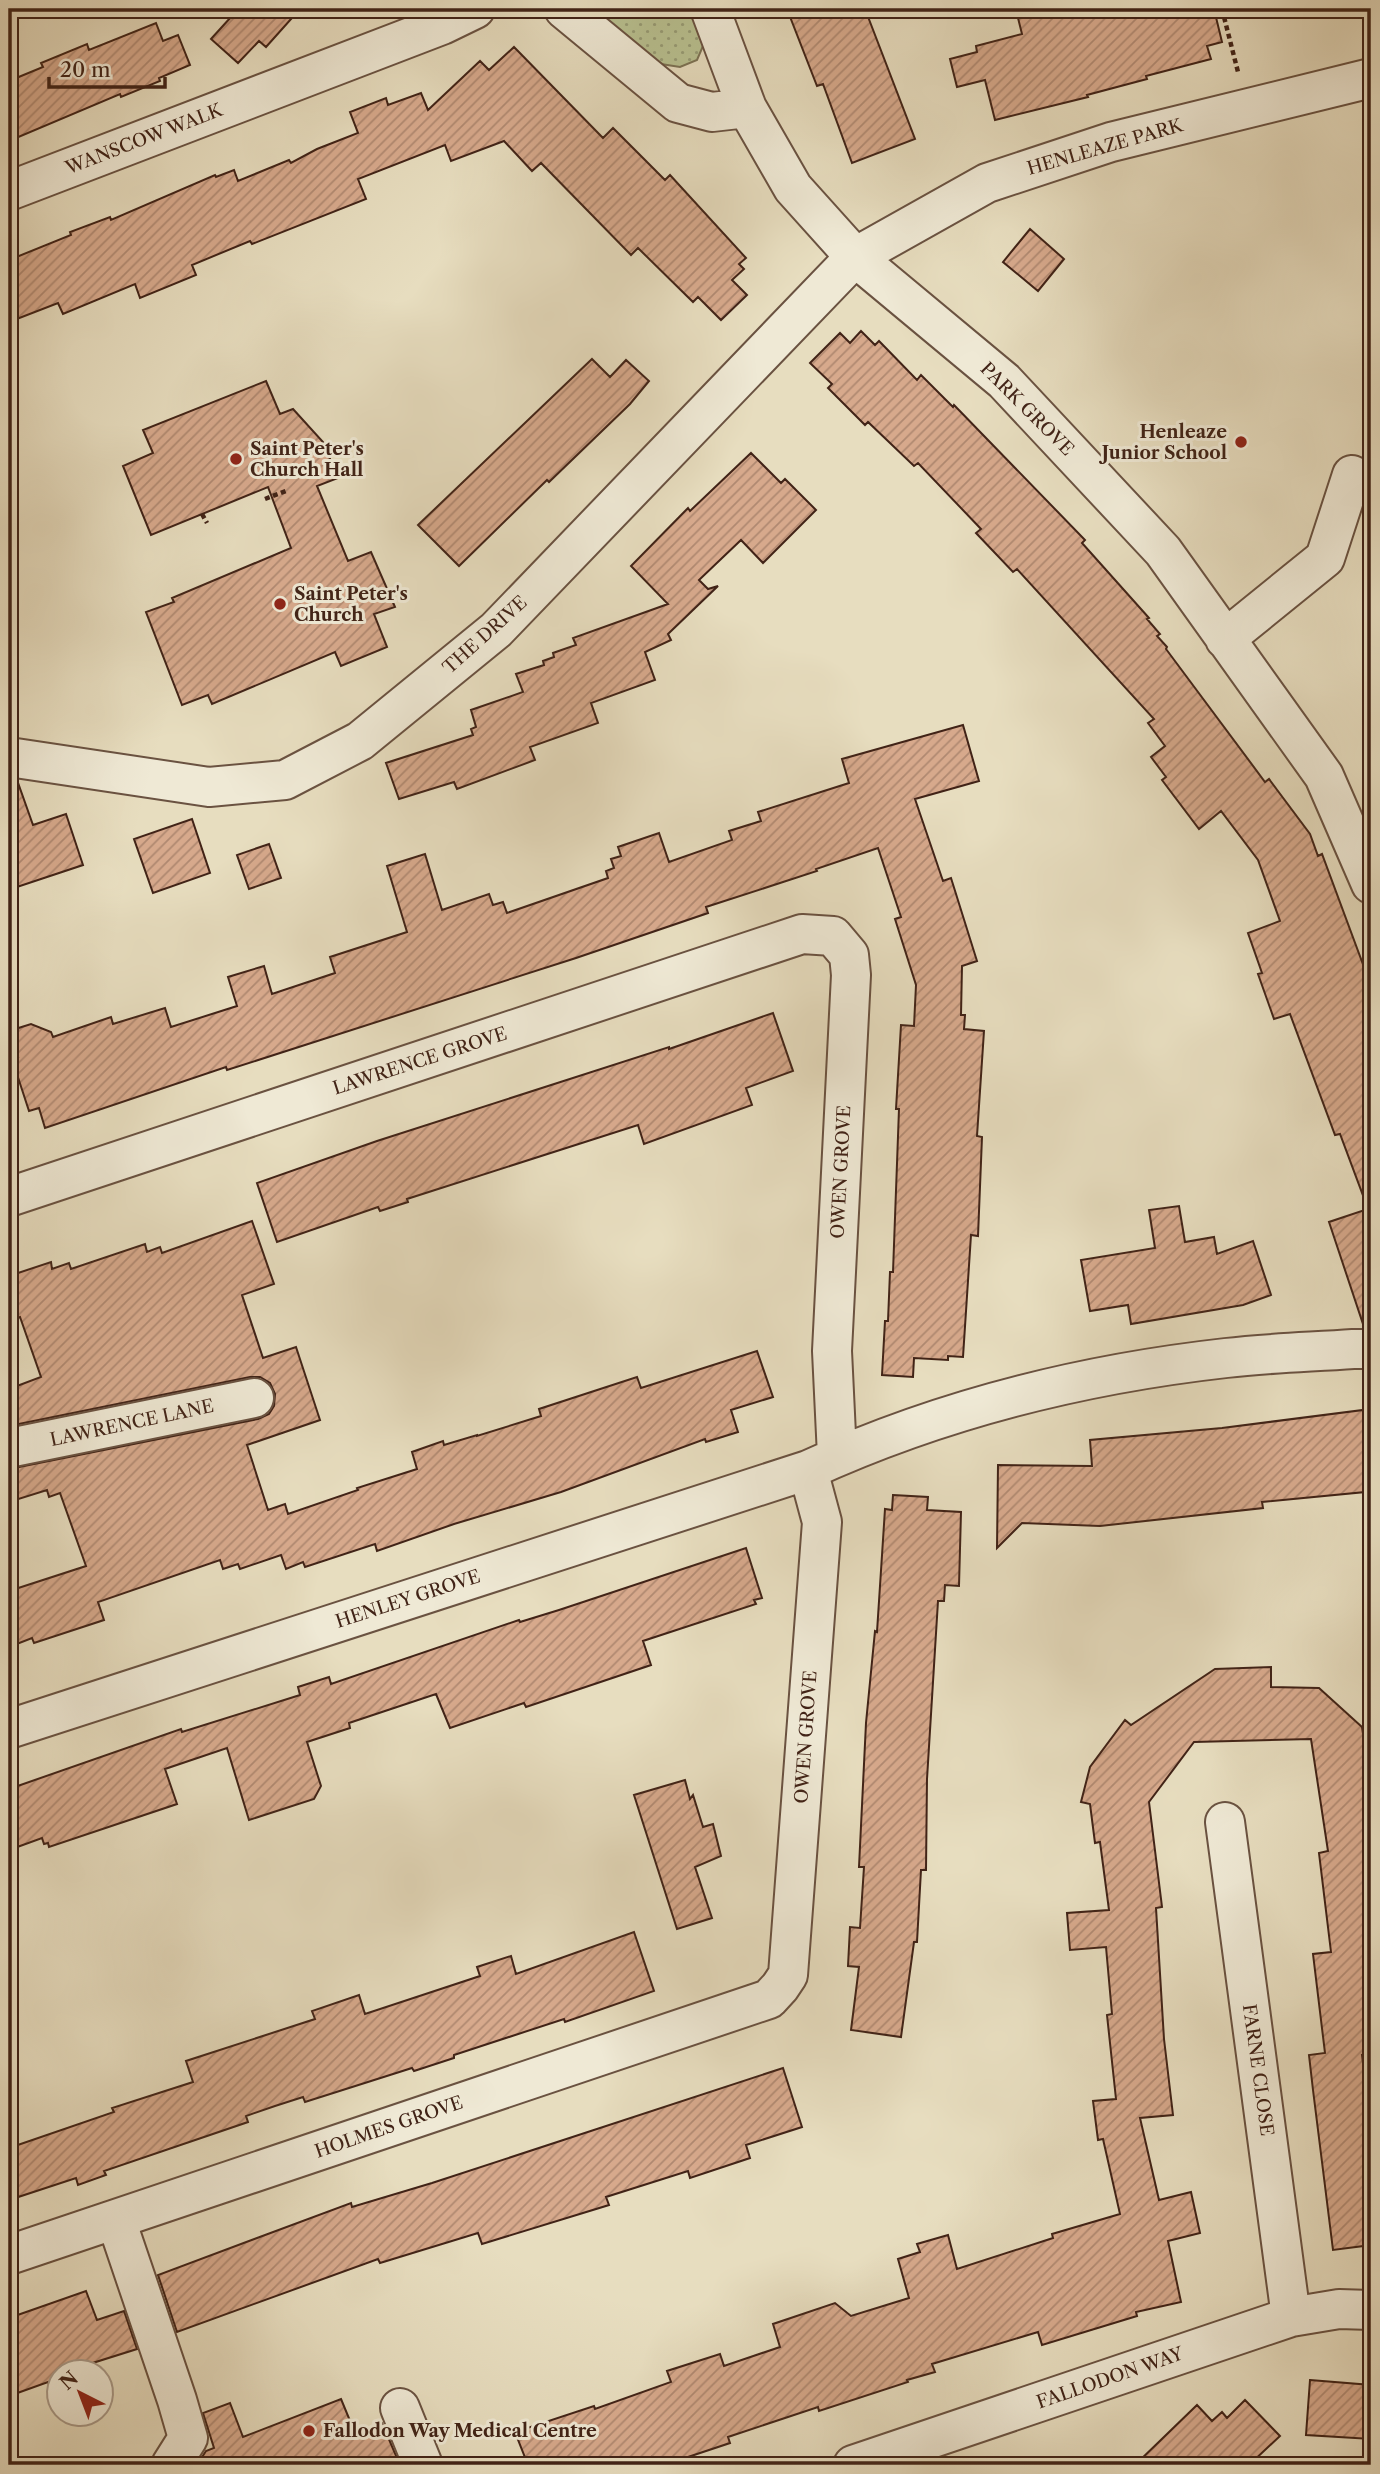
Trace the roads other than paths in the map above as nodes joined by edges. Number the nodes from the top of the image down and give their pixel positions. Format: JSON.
{"nodes":[{"id":1,"x":475,"y":9,"type":"edge"},
{"id":2,"x":564,"y":9,"type":"edge"},
{"id":3,"x":710,"y":9,"type":"edge"},
{"id":4,"x":1371,"y":78,"type":"edge"},
{"id":5,"x":747,"y":108,"type":"junction"},
{"id":6,"x":9,"y":191,"type":"edge"},
{"id":7,"x":855,"y":257,"type":"junction"},
{"id":8,"x":1352,"y":475,"type":"dead end"},
{"id":9,"x":1225,"y":639,"type":"junction"},
{"id":10,"x":9,"y":757,"type":"edge"},
{"id":11,"x":1371,"y":884,"type":"edge"},
{"id":12,"x":833,"y":936,"type":"joint"},
{"id":13,"x":9,"y":1197,"type":"edge"},
{"id":14,"x":1371,"y":1349,"type":"edge"},
{"id":15,"x":254,"y":1396,"type":"dead end"},
{"id":16,"x":9,"y":1448,"type":"edge"},
{"id":17,"x":822,"y":1463,"type":"junction"},
{"id":18,"x":9,"y":1729,"type":"edge"},
{"id":19,"x":1225,"y":1822,"type":"dead end"},
{"id":20,"x":768,"y":1998,"type":"joint"},
{"id":21,"x":116,"y":2220,"type":"junction"},
{"id":22,"x":9,"y":2255,"type":"edge"},
{"id":23,"x":1371,"y":2311,"type":"edge"},
{"id":24,"x":1291,"y":2317,"type":"junction"},
{"id":25,"x":400,"y":2408,"type":"dead end"},
{"id":26,"x":867,"y":2463,"type":"edge"},
{"id":27,"x":172,"y":2465,"type":"edge"},
{"id":28,"x":423,"y":2465,"type":"edge"}],
"edges":[{"from":1,"to":6,"type":"street","name":"WANSCOW WALK"},
{"from":2,"to":5,"type":"street"},
{"from":3,"to":5,"type":"street","name":"PARK GROVE"},
{"from":4,"to":7,"type":"street","name":"HENLEAZE PARK"},
{"from":5,"to":7,"type":"street","name":"PARK GROVE"},
{"from":7,"to":9,"type":"street","name":"PARK GROVE"},
{"from":7,"to":10,"type":"street","name":"THE DRIVE"},
{"from":8,"to":9,"type":"street"},
{"from":9,"to":11,"type":"street","name":"PARK GROVE"},
{"from":12,"to":13,"type":"street","name":"LAWRENCE GROVE"},
{"from":12,"to":17,"type":"street","name":"OWEN GROVE"},
{"from":14,"to":17,"type":"street","name":"HENLEY GROVE"},
{"from":15,"to":16,"type":"street","name":"LAWRENCE LANE"},
{"from":17,"to":18,"type":"street","name":"HENLEY GROVE"},
{"from":17,"to":20,"type":"street","name":"OWEN GROVE"},
{"from":19,"to":24,"type":"street","name":"FARNE CLOSE"},
{"from":20,"to":21,"type":"street","name":"HOLMES GROVE"},
{"from":21,"to":22,"type":"street","name":"HOLMES GROVE"},
{"from":21,"to":27,"type":"street"},
{"from":23,"to":24,"type":"street","name":"FALLODON WAY"},
{"from":24,"to":26,"type":"street","name":"FALLODON WAY"},
{"from":25,"to":28,"type":"street"}]}
